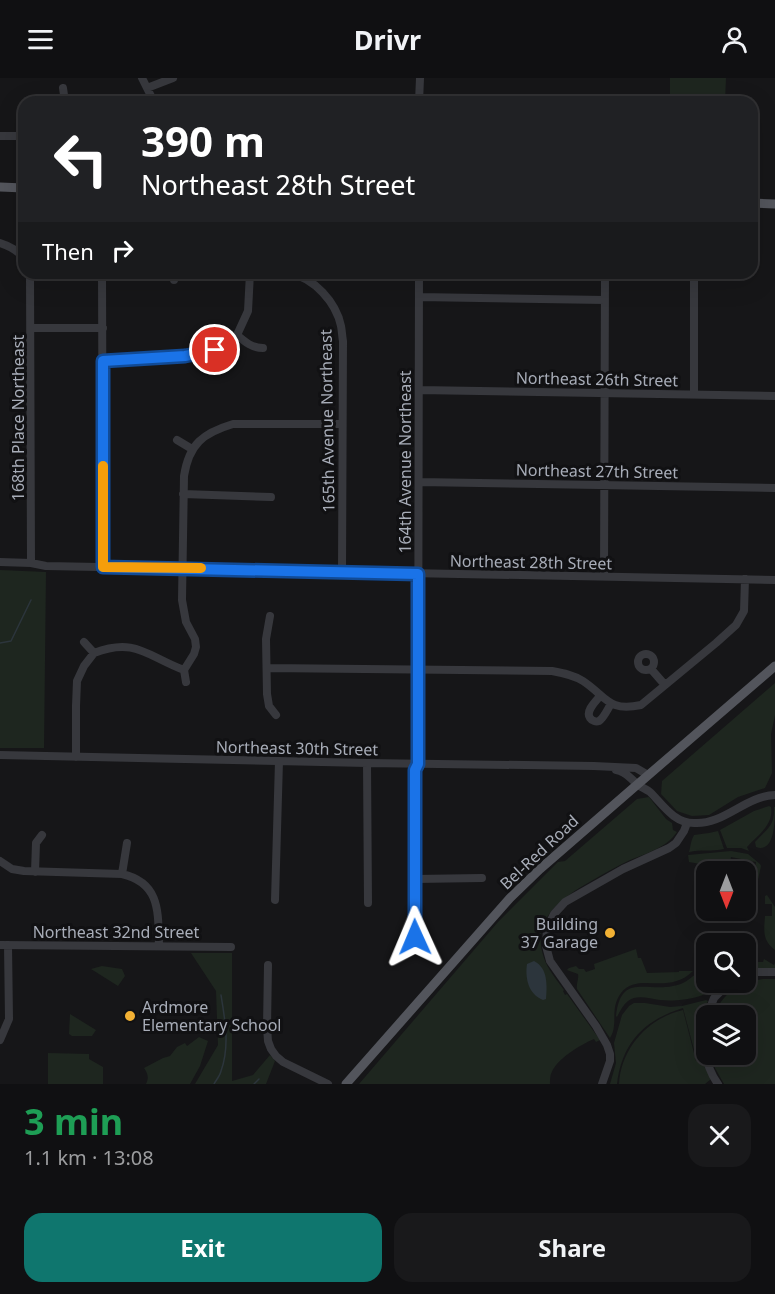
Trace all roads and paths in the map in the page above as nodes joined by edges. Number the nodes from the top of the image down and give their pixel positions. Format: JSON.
{"nodes":[{"id":1,"x":142,"y":78,"type":"edge"},
{"id":2,"x":173,"y":78,"type":"edge"},
{"id":3,"x":420,"y":78,"type":"edge"},
{"id":4,"x":147,"y":87,"type":"junction"},
{"id":5,"x":63,"y":88,"type":"dead end"},
{"id":6,"x":64,"y":96,"type":"edge"},
{"id":7,"x":151,"y":96,"type":"edge"},
{"id":8,"x":419,"y":96,"type":"edge"},
{"id":9,"x":0,"y":136,"type":"edge"},
{"id":10,"x":18,"y":136,"type":"edge"},
{"id":11,"x":0,"y":187,"type":"edge"},
{"id":12,"x":18,"y":188,"type":"edge"},
{"id":13,"x":758,"y":203,"type":"edge"},
{"id":14,"x":775,"y":204,"type":"edge"},
{"id":15,"x":0,"y":243,"type":"edge"},
{"id":16,"x":18,"y":251,"type":"edge"},
{"id":17,"x":30,"y":279,"type":"edge"},
{"id":18,"x":102,"y":279,"type":"edge"},
{"id":19,"x":250,"y":279,"type":"edge"},
{"id":20,"x":313,"y":279,"type":"edge"},
{"id":21,"x":419,"y":279,"type":"edge"},
{"id":22,"x":605,"y":279,"type":"edge"},
{"id":23,"x":694,"y":279,"type":"edge"},
{"id":24,"x":419,"y":297,"type":"junction"},
{"id":25,"x":605,"y":300,"type":"junction"},
{"id":26,"x":31,"y":328,"type":"junction"},
{"id":27,"x":103,"y":328,"type":"junction"},
{"id":28,"x":237,"y":335,"type":"junction"},
{"id":29,"x":262,"y":348,"type":"dead end"},
{"id":30,"x":103,"y":361,"type":"junction"},
{"id":31,"x":419,"y":390,"type":"junction"},
{"id":32,"x":605,"y":393,"type":"junction"},
{"id":33,"x":694,"y":394,"type":"junction"},
{"id":34,"x":775,"y":396,"type":"edge"},
{"id":35,"x":342,"y":424,"type":"junction"},
{"id":36,"x":177,"y":440,"type":"dead end"},
{"id":37,"x":192,"y":449,"type":"junction"},
{"id":38,"x":419,"y":482,"type":"junction"},
{"id":39,"x":604,"y":485,"type":"junction"},
{"id":40,"x":775,"y":488,"type":"edge"},
{"id":41,"x":183,"y":494,"type":"junction"},
{"id":42,"x":271,"y":497,"type":"dead end"},
{"id":43,"x":0,"y":562,"type":"edge"},
{"id":44,"x":31,"y":563,"type":"junction"},
{"id":45,"x":103,"y":567,"type":"junction"},
{"id":46,"x":181,"y":568,"type":"junction"},
{"id":47,"x":342,"y":572,"type":"junction"},
{"id":48,"x":418,"y":574,"type":"junction"},
{"id":49,"x":604,"y":576,"type":"junction"},
{"id":50,"x":745,"y":579,"type":"junction"},
{"id":51,"x":775,"y":580,"type":"edge"},
{"id":52,"x":270,"y":616,"type":"dead end"},
{"id":53,"x":84,"y":642,"type":"dead end"},
{"id":54,"x":94,"y":653,"type":"junction"},
{"id":55,"x":775,"y":666,"type":"edge"},
{"id":56,"x":267,"y":668,"type":"junction"},
{"id":57,"x":418,"y":669,"type":"junction"},
{"id":58,"x":651,"y":669,"type":"dead end"},
{"id":59,"x":184,"y":670,"type":"junction"},
{"id":60,"x":186,"y":682,"type":"dead end"},
{"id":61,"x":665,"y":685,"type":"junction"},
{"id":62,"x":600,"y":696,"type":"junction"},
{"id":63,"x":611,"y":704,"type":"junction"},
{"id":64,"x":276,"y":715,"type":"dead end"},
{"id":65,"x":0,"y":755,"type":"edge"},
{"id":66,"x":76,"y":757,"type":"junction"},
{"id":67,"x":279,"y":761,"type":"junction"},
{"id":68,"x":367,"y":763,"type":"junction"},
{"id":69,"x":418,"y":764,"type":"junction"},
{"id":70,"x":594,"y":766,"type":"junction"},
{"id":71,"x":648,"y":775,"type":"junction"},
{"id":72,"x":637,"y":785,"type":"junction"},
{"id":73,"x":775,"y":795,"type":"edge"},
{"id":74,"x":687,"y":823,"type":"junction"},
{"id":75,"x":42,"y":835,"type":"dead end"},
{"id":76,"x":127,"y":843,"type":"dead end"},
{"id":77,"x":0,"y":861,"type":"edge"},
{"id":78,"x":35,"y":872,"type":"junction"},
{"id":79,"x":122,"y":874,"type":"junction"},
{"id":80,"x":482,"y":878,"type":"dead end"},
{"id":81,"x":415,"y":879,"type":"junction"},
{"id":82,"x":275,"y":900,"type":"dead end"},
{"id":83,"x":368,"y":903,"type":"dead end"},
{"id":84,"x":415,"y":937,"type":"dead end"},
{"id":85,"x":4,"y":945,"type":"edge"},
{"id":86,"x":159,"y":946,"type":"junction"},
{"id":87,"x":231,"y":947,"type":"dead end"},
{"id":88,"x":268,"y":965,"type":"dead end"},
{"id":89,"x":756,"y":972,"type":"edge"},
{"id":90,"x":775,"y":972,"type":"edge"},
{"id":91,"x":0,"y":1040,"type":"edge"},
{"id":92,"x":709,"y":1065,"type":"edge"},
{"id":93,"x":328,"y":1084,"type":"edge"},
{"id":94,"x":346,"y":1084,"type":"edge"},
{"id":95,"x":602,"y":1084,"type":"edge"},
{"id":96,"x":718,"y":1084,"type":"edge"}],
"edges":[{"from":1,"to":4,"type":"street"},
{"from":2,"to":4,"type":"street"},
{"from":3,"to":8,"type":"street"},
{"from":4,"to":7,"type":"street"},
{"from":5,"to":6,"type":"street"},
{"from":9,"to":10,"type":"street"},
{"from":11,"to":12,"type":"main road"},
{"from":13,"to":14,"type":"main road"},
{"from":15,"to":16,"type":"street"},
{"from":17,"to":26,"type":"street","name":"168th Place Northeast"},
{"from":18,"to":27,"type":"street"},
{"from":19,"to":28,"type":"street"},
{"from":20,"to":35,"type":"street","name":"165th Avenue Northeast"},
{"from":21,"to":24,"type":"street","name":"164th Avenue Northeast"},
{"from":22,"to":25,"type":"street"},
{"from":23,"to":33,"type":"street"},
{"from":24,"to":25,"type":"street"},
{"from":24,"to":31,"type":"street","name":"164th Avenue Northeast"},
{"from":25,"to":32,"type":"street"},
{"from":26,"to":27,"type":"street"},
{"from":26,"to":44,"type":"street","name":"168th Place Northeast"},
{"from":27,"to":30,"type":"street"},
{"from":28,"to":29,"type":"street"},
{"from":28,"to":30,"type":"street"},
{"from":30,"to":45,"type":"street"},
{"from":31,"to":32,"type":"street","name":"Northeast 26th Street"},
{"from":31,"to":38,"type":"street","name":"164th Avenue Northeast"},
{"from":32,"to":33,"type":"street","name":"Northeast 26th Street"},
{"from":32,"to":39,"type":"street"},
{"from":33,"to":34,"type":"street","name":"Northeast 26th Street"},
{"from":35,"to":37,"type":"street"},
{"from":35,"to":47,"type":"street","name":"165th Avenue Northeast"},
{"from":36,"to":37,"type":"street"},
{"from":37,"to":41,"type":"street"},
{"from":38,"to":39,"type":"street","name":"Northeast 27th Street"},
{"from":38,"to":48,"type":"street","name":"164th Avenue Northeast"},
{"from":39,"to":40,"type":"street","name":"Northeast 27th Street"},
{"from":39,"to":49,"type":"street"},
{"from":41,"to":42,"type":"street"},
{"from":41,"to":46,"type":"street"},
{"from":43,"to":44,"type":"street","name":"Northeast 28th Street"},
{"from":44,"to":45,"type":"street","name":"Northeast 28th Street"},
{"from":45,"to":46,"type":"street","name":"Northeast 28th Street"},
{"from":46,"to":47,"type":"street","name":"Northeast 28th Street"},
{"from":46,"to":59,"type":"street"},
{"from":47,"to":48,"type":"street","name":"Northeast 28th Street"},
{"from":48,"to":49,"type":"street","name":"Northeast 28th Street"},
{"from":48,"to":57,"type":"street","name":"164th Avenue Northeast"},
{"from":49,"to":50,"type":"street","name":"Northeast 28th Street"},
{"from":50,"to":51,"type":"street","name":"Northeast 28th Street"},
{"from":50,"to":61,"type":"street"},
{"from":52,"to":56,"type":"street"},
{"from":53,"to":54,"type":"street"},
{"from":54,"to":59,"type":"street"},
{"from":54,"to":66,"type":"street"},
{"from":55,"to":71,"type":"main road","name":"Bel-Red Road"},
{"from":56,"to":57,"type":"street"},
{"from":56,"to":64,"type":"street"},
{"from":57,"to":62,"type":"street"},
{"from":57,"to":69,"type":"street","name":"164th Avenue Northeast"},
{"from":58,"to":61,"type":"street"},
{"from":59,"to":60,"type":"street"},
{"from":61,"to":63,"type":"street"},
{"from":62,"to":63,"type":"street"},
{"from":62,"to":63,"type":"street"},
{"from":65,"to":66,"type":"street","name":"Northeast 30th Street"},
{"from":66,"to":67,"type":"street","name":"Northeast 30th Street"},
{"from":67,"to":68,"type":"street","name":"Northeast 30th Street"},
{"from":67,"to":82,"type":"street"},
{"from":68,"to":69,"type":"street","name":"Northeast 30th Street"},
{"from":68,"to":83,"type":"street"},
{"from":69,"to":70,"type":"street","name":"Northeast 30th Street"},
{"from":69,"to":81,"type":"street","name":"164th Avenue Northeast"},
{"from":70,"to":71,"type":"street","name":"Northeast 30th Street"},
{"from":70,"to":72,"type":"street","name":"Northeast 30th Street"},
{"from":71,"to":72,"type":"main road","name":"Bel-Red Road"},
{"from":72,"to":74,"type":"street","name":"Northeast 30th Street"},
{"from":72,"to":94,"type":"main road","name":"Bel-Red Road"},
{"from":73,"to":74,"type":"street"},
{"from":74,"to":95,"type":"street"},
{"from":75,"to":78,"type":"street"},
{"from":76,"to":79,"type":"street"},
{"from":77,"to":78,"type":"street"},
{"from":78,"to":79,"type":"street"},
{"from":79,"to":86,"type":"street"},
{"from":80,"to":81,"type":"street"},
{"from":81,"to":84,"type":"street","name":"164th Avenue Northeast"},
{"from":85,"to":86,"type":"street","name":"Northeast 32nd Street"},
{"from":85,"to":91,"type":"street"},
{"from":86,"to":87,"type":"street","name":"Northeast 32nd Street"},
{"from":88,"to":93,"type":"street"},
{"from":89,"to":90,"type":"street"},
{"from":92,"to":96,"type":"street"}]}
